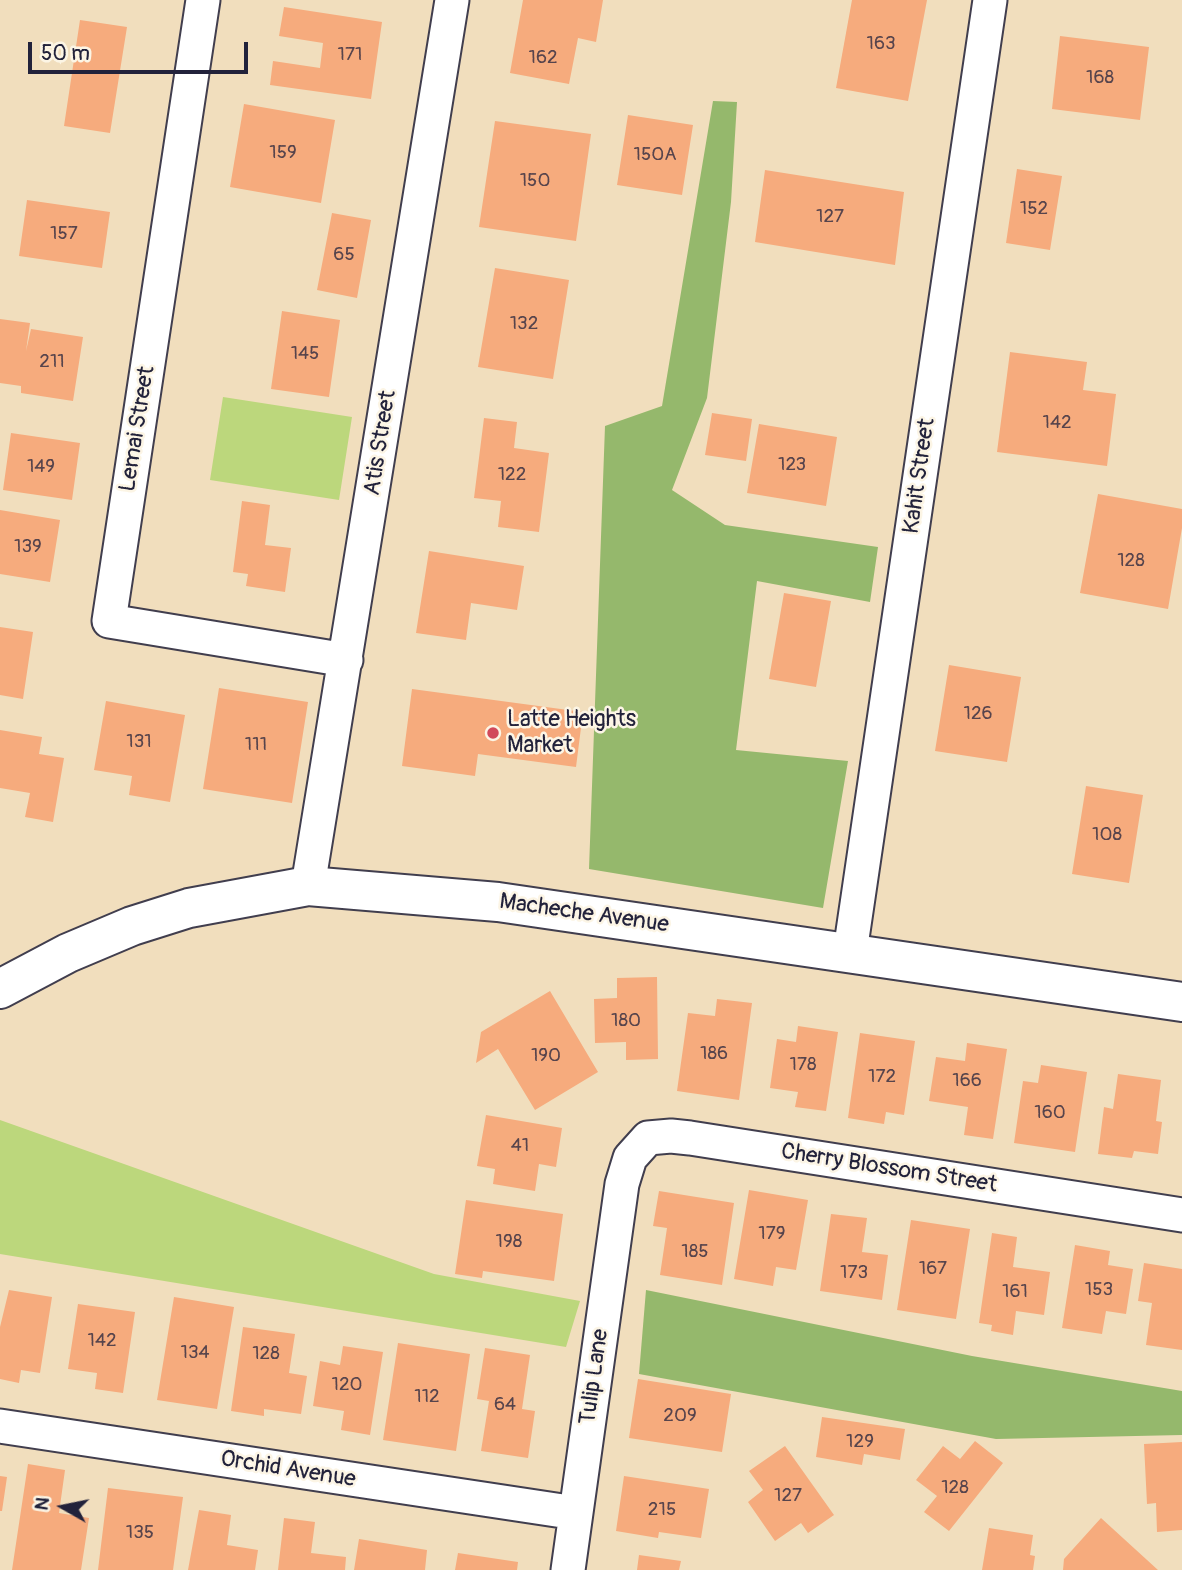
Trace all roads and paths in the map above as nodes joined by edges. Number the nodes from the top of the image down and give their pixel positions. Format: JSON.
{"nodes":[{"id":1,"x":203,"y":0,"type":"edge"},
{"id":2,"x":452,"y":0,"type":"edge"},
{"id":3,"x":990,"y":0,"type":"edge"},
{"id":4,"x":346,"y":660,"type":"junction"},
{"id":5,"x":308,"y":886,"type":"junction"},
{"id":6,"x":849,"y":952,"type":"junction"},
{"id":7,"x":0,"y":989,"type":"edge"},
{"id":8,"x":1182,"y":1002,"type":"edge"},
{"id":9,"x":622,"y":1184,"type":"joint"},
{"id":10,"x":1182,"y":1215,"type":"edge"},
{"id":11,"x":0,"y":1426,"type":"edge"},
{"id":12,"x":576,"y":1513,"type":"junction"},
{"id":13,"x":568,"y":1570,"type":"edge"}],
"edges":[{"from":1,"to":4,"type":"street","name":"Lemai Street"},
{"from":2,"to":4,"type":"street","name":"Atis Street"},
{"from":3,"to":6,"type":"street","name":"Kahit Street"},
{"from":4,"to":5,"type":"street","name":"Atis Street"},
{"from":5,"to":6,"type":"main road","name":"Macheche Avenue"},
{"from":5,"to":7,"type":"main road","name":"Macheche Avenue"},
{"from":6,"to":8,"type":"main road","name":"Macheche Avenue"},
{"from":9,"to":10,"type":"street","name":"Cherry Blossom Street"},
{"from":9,"to":12,"type":"street","name":"Tulip Lane"},
{"from":11,"to":12,"type":"street","name":"Orchid Avenue"},
{"from":12,"to":13,"type":"street","name":"Tulip Lane"}]}
